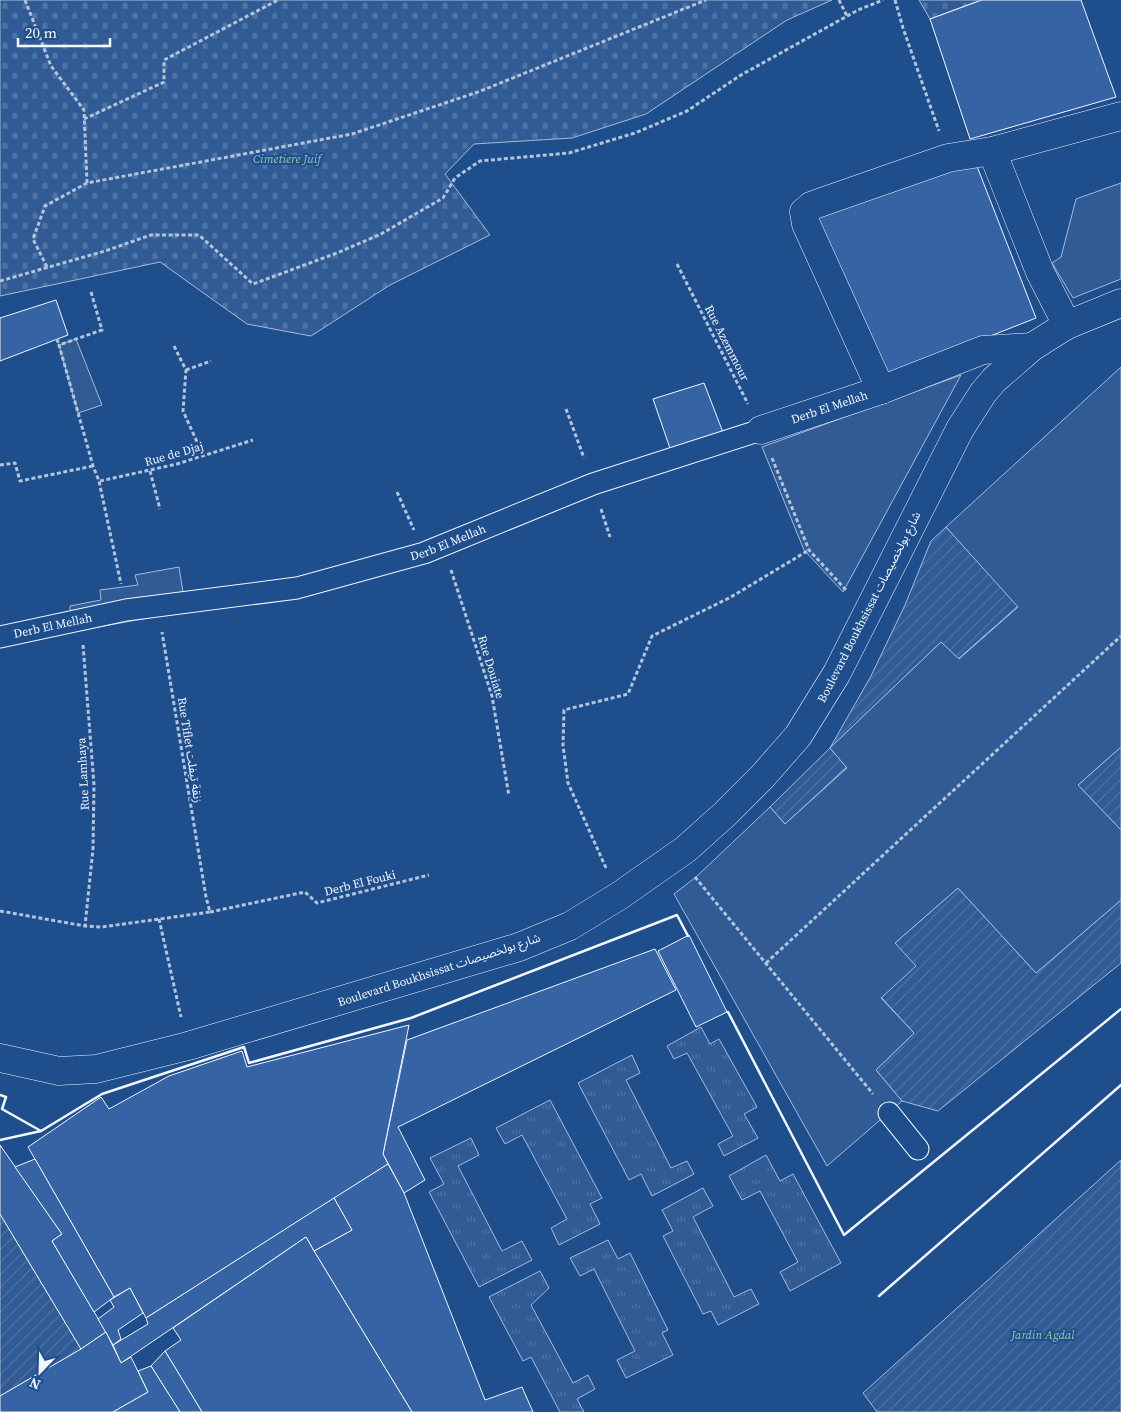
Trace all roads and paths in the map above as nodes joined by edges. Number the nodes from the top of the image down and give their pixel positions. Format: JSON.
{"nodes":[{"id":1,"x":25,"y":0,"type":"edge"},
{"id":2,"x":278,"y":0,"type":"edge"},
{"id":3,"x":706,"y":0,"type":"edge"},
{"id":4,"x":839,"y":0,"type":"edge"},
{"id":5,"x":883,"y":0,"type":"edge"},
{"id":6,"x":895,"y":0,"type":"edge"},
{"id":7,"x":847,"y":16,"type":"junction"},
{"id":8,"x":1121,"y":116,"type":"edge"},
{"id":9,"x":84,"y":119,"type":"junction"},
{"id":10,"x":992,"y":151,"type":"junction"},
{"id":11,"x":948,"y":158,"type":"junction"},
{"id":12,"x":87,"y":183,"type":"junction"},
{"id":13,"x":677,"y":264,"type":"dead end"},
{"id":14,"x":47,"y":267,"type":"junction"},
{"id":15,"x":0,"y":281,"type":"edge"},
{"id":16,"x":91,"y":292,"type":"dead end"},
{"id":17,"x":1121,"y":304,"type":"edge"},
{"id":18,"x":1067,"y":325,"type":"junction"},
{"id":19,"x":57,"y":339,"type":"dead end"},
{"id":20,"x":59,"y":345,"type":"junction"},
{"id":21,"x":174,"y":346,"type":"dead end"},
{"id":22,"x":1032,"y":347,"type":"junction"},
{"id":23,"x":211,"y":361,"type":"dead end"},
{"id":24,"x":186,"y":370,"type":"junction"},
{"id":25,"x":881,"y":390,"type":"junction"},
{"id":26,"x":761,"y":430,"type":"junction"},
{"id":27,"x":253,"y":440,"type":"dead end"},
{"id":28,"x":204,"y":455,"type":"junction"},
{"id":29,"x":0,"y":465,"type":"edge"},
{"id":30,"x":93,"y":466,"type":"junction"},
{"id":31,"x":150,"y":471,"type":"junction"},
{"id":32,"x":99,"y":481,"type":"junction"},
{"id":33,"x":397,"y":492,"type":"dead end"},
{"id":34,"x":160,"y":509,"type":"dead end"},
{"id":35,"x":434,"y":549,"type":"junction"},
{"id":36,"x":809,"y":550,"type":"junction"},
{"id":37,"x":158,"y":606,"type":"junction"},
{"id":38,"x":126,"y":610,"type":"junction"},
{"id":39,"x":868,"y":612,"type":"junction"},
{"id":40,"x":81,"y":620,"type":"junction"},
{"id":41,"x":1121,"y":636,"type":"edge"},
{"id":42,"x":0,"y":637,"type":"edge"},
{"id":43,"x":509,"y":796,"type":"dead end"},
{"id":44,"x":678,"y":855,"type":"junction"},
{"id":45,"x":428,"y":875,"type":"dead end"},
{"id":46,"x":619,"y":896,"type":"junction"},
{"id":47,"x":0,"y":911,"type":"edge"},
{"id":48,"x":210,"y":912,"type":"junction"},
{"id":49,"x":159,"y":919,"type":"junction"},
{"id":50,"x":85,"y":926,"type":"junction"},
{"id":51,"x":766,"y":963,"type":"junction"},
{"id":52,"x":188,"y":1046,"type":"junction"},
{"id":53,"x":0,"y":1058,"type":"edge"},
{"id":54,"x":888,"y":1113,"type":"joint"},
{"id":55,"x":918,"y":1149,"type":"dead end"}],
"edges":[{"from":1,"to":9,"type":"path"},
{"from":2,"to":9,"type":"path"},
{"from":3,"to":12,"type":"path"},
{"from":4,"to":7,"type":"path"},
{"from":5,"to":7,"type":"path"},
{"from":6,"to":11,"type":"path"},
{"from":7,"to":14,"type":"path"},
{"from":8,"to":10,"type":"street"},
{"from":9,"to":12,"type":"path"},
{"from":10,"to":11,"type":"street"},
{"from":10,"to":18,"type":"street"},
{"from":11,"to":25,"type":"street"},
{"from":12,"to":14,"type":"path"},
{"from":13,"to":26,"type":"path","name":"Rue Azemmour"},
{"from":14,"to":15,"type":"path"},
{"from":16,"to":20,"type":"path"},
{"from":17,"to":18,"type":"street","name":"Boulevard Boukhsissat شارع بولخصيصات"},
{"from":18,"to":22,"type":"street","name":"Boulevard Boukhsissat شارع بولخصيصات"},
{"from":19,"to":20,"type":"path"},
{"from":20,"to":30,"type":"path"},
{"from":21,"to":24,"type":"path"},
{"from":22,"to":25,"type":"street","name":"Derb El Mellah"},
{"from":22,"to":39,"type":"street","name":"Boulevard Boukhsissat شارع بولخصيصات"},
{"from":23,"to":24,"type":"path"},
{"from":24,"to":28,"type":"path"},
{"from":25,"to":26,"type":"street","name":"Derb El Mellah"},
{"from":26,"to":35,"type":"street","name":"Derb El Mellah"},
{"from":26,"to":36,"type":"path","name":"Rue Azemmour"},
{"from":27,"to":28,"type":"path","name":"Rue de Djaj"},
{"from":28,"to":31,"type":"path","name":"Rue de Djaj"},
{"from":29,"to":30,"type":"path"},
{"from":30,"to":32,"type":"path"},
{"from":31,"to":32,"type":"path","name":"Rue de Djaj"},
{"from":31,"to":34,"type":"path"},
{"from":32,"to":38,"type":"path"},
{"from":33,"to":35,"type":"path","name":"Rue Douiate"},
{"from":35,"to":37,"type":"street","name":"Derb El Mellah"},
{"from":35,"to":43,"type":"path","name":"Rue Douiate"},
{"from":36,"to":39,"type":"path"},
{"from":36,"to":46,"type":"path"},
{"from":37,"to":38,"type":"street","name":"Derb El Mellah"},
{"from":37,"to":48,"type":"path","name":"Rue Tiflet زنقة تيفلت"},
{"from":38,"to":40,"type":"street","name":"Derb El Mellah"},
{"from":39,"to":44,"type":"street","name":"Boulevard Boukhsissat شارع بولخصيصات"},
{"from":40,"to":42,"type":"street","name":"Derb El Mellah"},
{"from":40,"to":50,"type":"path","name":"Rue Lamhaya"},
{"from":41,"to":51,"type":"path"},
{"from":44,"to":46,"type":"street","name":"Boulevard Boukhsissat شارع بولخصيصات"},
{"from":44,"to":51,"type":"path"},
{"from":45,"to":48,"type":"path","name":"Derb El Fouki"},
{"from":46,"to":52,"type":"street","name":"Boulevard Boukhsissat شارع بولخصيصات"},
{"from":47,"to":50,"type":"path","name":"Derb El Fouki"},
{"from":48,"to":49,"type":"path","name":"Derb El Fouki"},
{"from":49,"to":50,"type":"path","name":"Derb El Fouki"},
{"from":49,"to":52,"type":"path"},
{"from":51,"to":54,"type":"path"},
{"from":52,"to":53,"type":"street","name":"Boulevard Boukhsissat شارع بولخصيصات"},
{"from":54,"to":55,"type":"street"}]}
